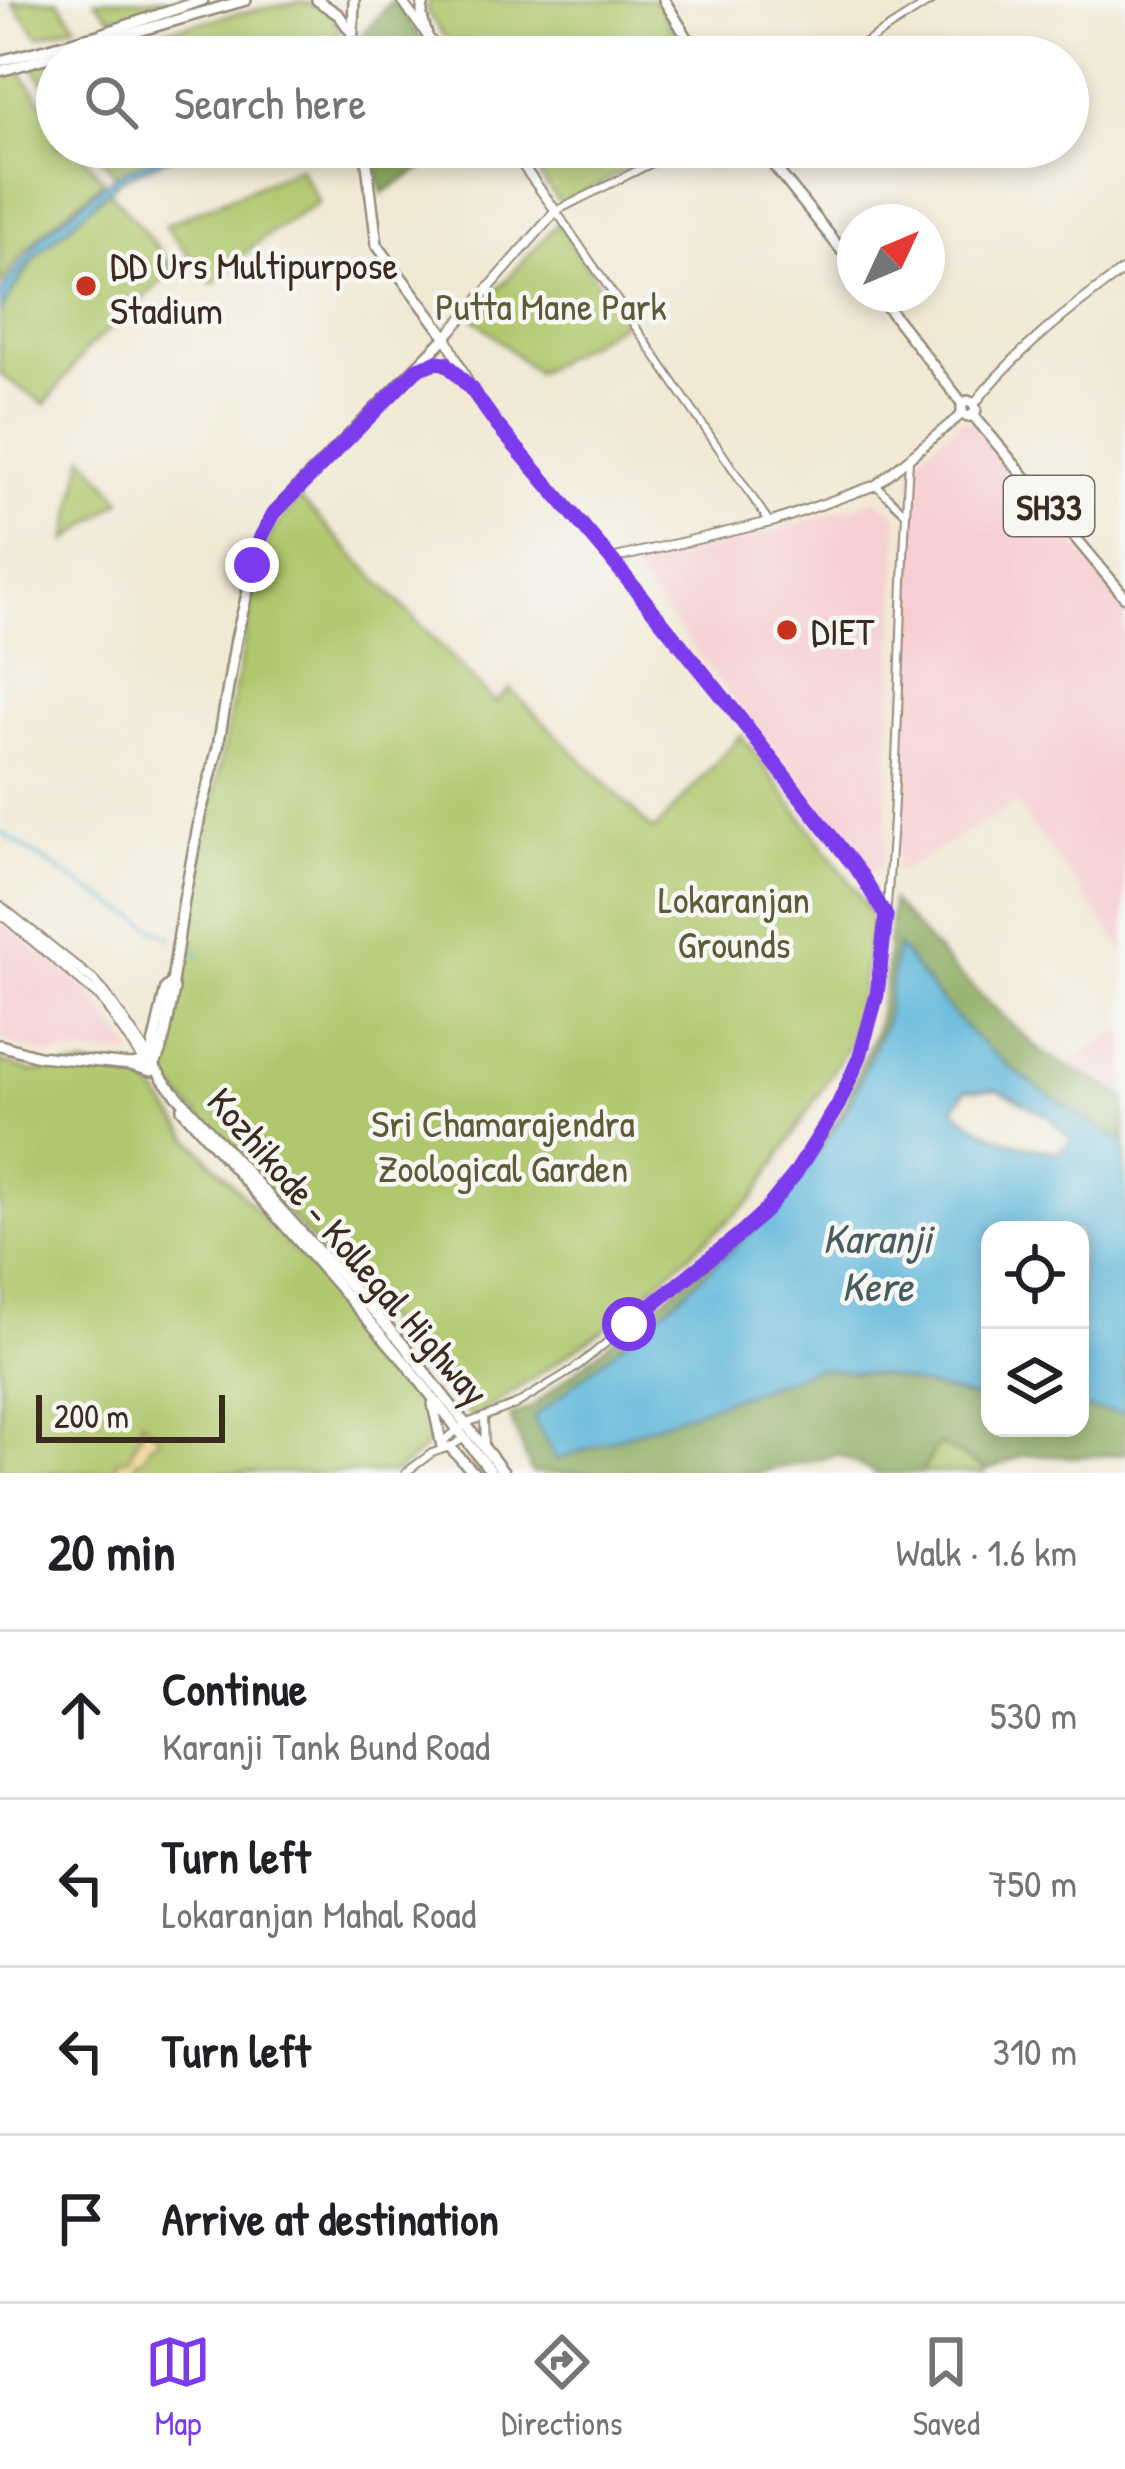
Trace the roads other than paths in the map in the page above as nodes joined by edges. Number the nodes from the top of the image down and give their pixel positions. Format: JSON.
{"nodes":[{"id":1,"x":203,"y":0,"type":"edge"},
{"id":2,"x":246,"y":0,"type":"edge"},
{"id":3,"x":317,"y":0,"type":"edge"},
{"id":4,"x":354,"y":0,"type":"edge"},
{"id":5,"x":401,"y":0,"type":"edge"},
{"id":6,"x":425,"y":0,"type":"edge"},
{"id":7,"x":664,"y":0,"type":"edge"},
{"id":8,"x":933,"y":0,"type":"edge"},
{"id":9,"x":427,"y":35,"type":"joint"},
{"id":10,"x":94,"y":36,"type":"edge"},
{"id":11,"x":121,"y":36,"type":"edge"},
{"id":12,"x":353,"y":36,"type":"joint"},
{"id":13,"x":686,"y":36,"type":"edge"},
{"id":14,"x":876,"y":36,"type":"edge"},
{"id":15,"x":36,"y":52,"type":"edge"},
{"id":16,"x":36,"y":61,"type":"edge"},
{"id":17,"x":0,"y":62,"type":"edge"},
{"id":18,"x":0,"y":71,"type":"edge"},
{"id":19,"x":368,"y":168,"type":"edge"},
{"id":20,"x":524,"y":168,"type":"edge"},
{"id":21,"x":642,"y":168,"type":"edge"},
{"id":22,"x":776,"y":168,"type":"edge"},
{"id":23,"x":556,"y":211,"type":"junction"},
{"id":24,"x":837,"y":244,"type":"edge"},
{"id":25,"x":1125,"y":269,"type":"edge"},
{"id":26,"x":891,"y":312,"type":"edge"},
{"id":27,"x":446,"y":337,"type":"junction"},
{"id":28,"x":417,"y":369,"type":"junction"},
{"id":29,"x":472,"y":390,"type":"junction"},
{"id":30,"x":968,"y":409,"type":"junction"},
{"id":31,"x":909,"y":460,"type":"junction"},
{"id":32,"x":876,"y":485,"type":"junction"},
{"id":33,"x":906,"y":514,"type":"junction"},
{"id":34,"x":770,"y":523,"type":"junction"},
{"id":35,"x":611,"y":559,"type":"junction"},
{"id":36,"x":1125,"y":597,"type":"edge"},
{"id":37,"x":0,"y":910,"type":"edge"},
{"id":38,"x":886,"y":916,"type":"junction"},
{"id":39,"x":0,"y":1045,"type":"edge"},
{"id":40,"x":150,"y":1065,"type":"junction"},
{"id":41,"x":431,"y":1396,"type":"junction"},
{"id":42,"x":485,"y":1418,"type":"junction"},
{"id":43,"x":465,"y":1430,"type":"junction"},
{"id":44,"x":444,"y":1448,"type":"junction"},
{"id":45,"x":487,"y":1451,"type":"junction"},
{"id":46,"x":404,"y":1473,"type":"edge"},
{"id":47,"x":474,"y":1473,"type":"edge"},
{"id":48,"x":492,"y":1473,"type":"edge"},
{"id":49,"x":504,"y":1473,"type":"edge"}],
"edges":[{"from":1,"to":10,"type":"main road"},
{"from":2,"to":11,"type":"main road"},
{"from":3,"to":12,"type":"main road"},
{"from":4,"to":12,"type":"main road"},
{"from":5,"to":9,"type":"main road"},
{"from":6,"to":9,"type":"main road"},
{"from":7,"to":13,"type":"main road"},
{"from":8,"to":14,"type":"street"},
{"from":15,"to":17,"type":"main road"},
{"from":16,"to":18,"type":"main road"},
{"from":19,"to":27,"type":"main road"},
{"from":20,"to":23,"type":"main road"},
{"from":21,"to":23,"type":"street"},
{"from":22,"to":24,"type":"main road"},
{"from":23,"to":27,"type":"main road"},
{"from":23,"to":34,"type":"street"},
{"from":25,"to":30,"type":"main road"},
{"from":26,"to":30,"type":"main road"},
{"from":27,"to":28,"type":"main road"},
{"from":27,"to":29,"type":"main road"},
{"from":28,"to":29,"type":"main road"},
{"from":28,"to":40,"type":"main road"},
{"from":29,"to":35,"type":"main road"},
{"from":30,"to":31,"type":"main road"},
{"from":30,"to":36,"type":"main road","number":"SH33"},
{"from":31,"to":32,"type":"main road"},
{"from":31,"to":33,"type":"street"},
{"from":32,"to":33,"type":"street"},
{"from":32,"to":34,"type":"main road"},
{"from":33,"to":38,"type":"street"},
{"from":34,"to":35,"type":"main road"},
{"from":35,"to":38,"type":"street"},
{"from":37,"to":40,"type":"main road"},
{"from":38,"to":42,"type":"street"},
{"from":39,"to":40,"type":"main road"},
{"from":40,"to":41,"type":"main road","name":"Kozhikode - Kollegal Highway"},
{"from":40,"to":43,"type":"main road","name":"Kozhikode - Kollegal Highway"},
{"from":41,"to":43,"type":"main road","name":"Kozhikode - Kollegal Highway"},
{"from":41,"to":44,"type":"main road"},
{"from":42,"to":43,"type":"street"},
{"from":42,"to":45,"type":"street"},
{"from":43,"to":44,"type":"street"},
{"from":43,"to":45,"type":"main road","name":"Kozhikode - Kollegal Highway"},
{"from":43,"to":48,"type":"main road","name":"Kozhikode - Kollegal Highway"},
{"from":44,"to":46,"type":"street"},
{"from":44,"to":47,"type":"main road"},
{"from":45,"to":49,"type":"main road","name":"Kozhikode - Kollegal Highway"}]}
